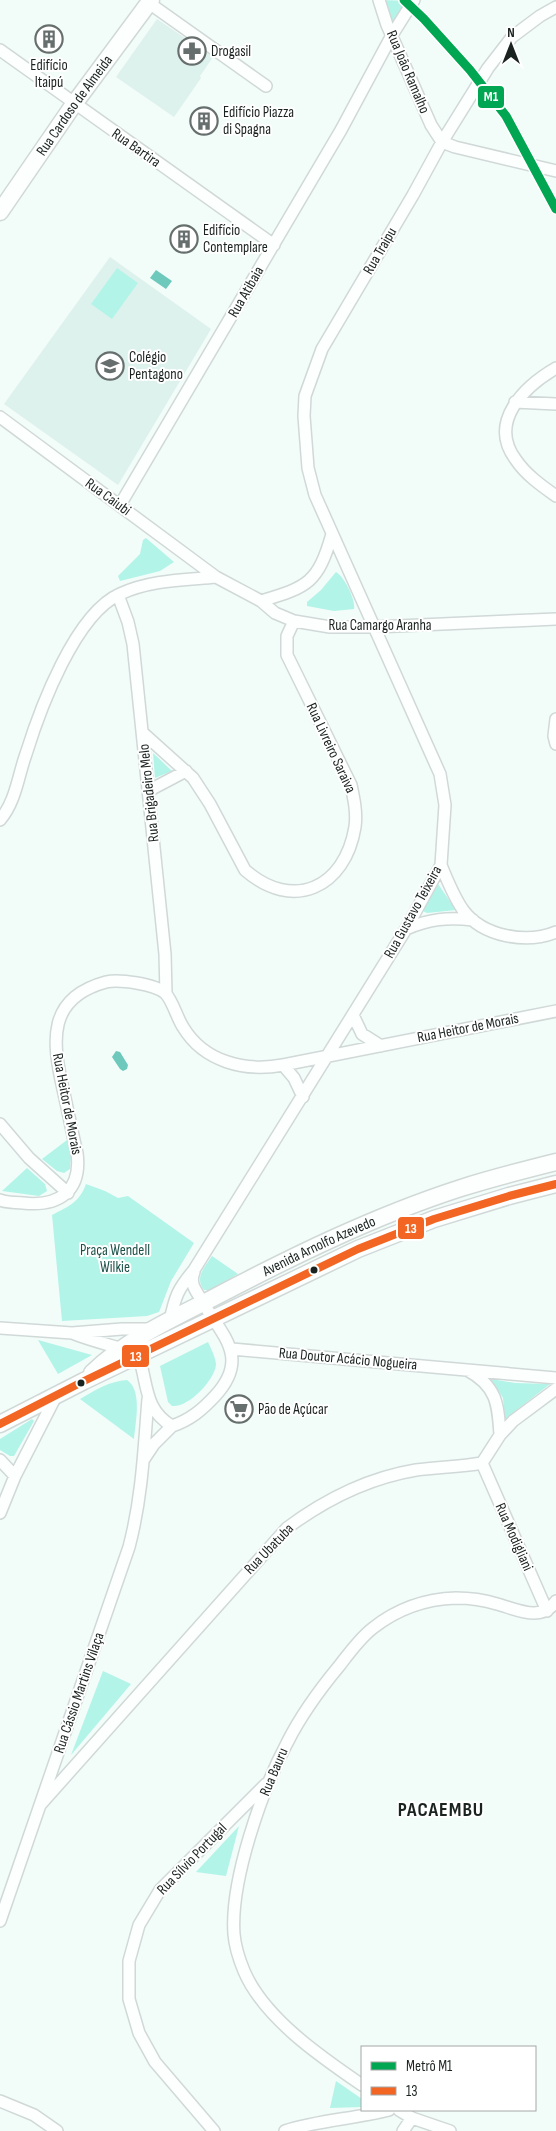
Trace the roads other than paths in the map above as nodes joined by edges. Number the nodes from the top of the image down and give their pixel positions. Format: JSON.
{"nodes":[{"id":1,"x":379,"y":0,"type":"edge"},
{"id":2,"x":414,"y":0,"type":"edge"},
{"id":3,"x":150,"y":2,"type":"edge"},
{"id":4,"x":556,"y":7,"type":"edge"},
{"id":5,"x":392,"y":35,"type":"junction"},
{"id":6,"x":0,"y":50,"type":"edge"},
{"id":7,"x":266,"y":86,"type":"dead end"},
{"id":8,"x":74,"y":104,"type":"junction"},
{"id":9,"x":442,"y":142,"type":"junction"},
{"id":10,"x":556,"y":171,"type":"edge"},
{"id":11,"x":0,"y":212,"type":"edge"},
{"id":12,"x":274,"y":245,"type":"junction"},
{"id":13,"x":556,"y":368,"type":"edge"},
{"id":14,"x":515,"y":402,"type":"junction"},
{"id":15,"x":556,"y":404,"type":"edge"},
{"id":16,"x":0,"y":417,"type":"edge"},
{"id":17,"x":556,"y":496,"type":"edge"},
{"id":18,"x":120,"y":505,"type":"junction"},
{"id":19,"x":332,"y":534,"type":"junction"},
{"id":20,"x":216,"y":577,"type":"junction"},
{"id":21,"x":118,"y":594,"type":"junction"},
{"id":22,"x":261,"y":601,"type":"junction"},
{"id":23,"x":556,"y":619,"type":"edge"},
{"id":24,"x":294,"y":621,"type":"junction"},
{"id":25,"x":375,"y":627,"type":"junction"},
{"id":26,"x":556,"y":719,"type":"edge"},
{"id":27,"x":143,"y":733,"type":"junction"},
{"id":28,"x":556,"y":744,"type":"edge"},
{"id":29,"x":186,"y":772,"type":"junction"},
{"id":30,"x":148,"y":790,"type":"junction"},
{"id":31,"x":0,"y":820,"type":"edge"},
{"id":32,"x":441,"y":865,"type":"junction"},
{"id":33,"x":473,"y":920,"type":"junction"},
{"id":34,"x":406,"y":929,"type":"junction"},
{"id":35,"x":556,"y":932,"type":"edge"},
{"id":36,"x":166,"y":993,"type":"junction"},
{"id":37,"x":556,"y":1011,"type":"edge"},
{"id":38,"x":353,"y":1015,"type":"junction"},
{"id":39,"x":381,"y":1046,"type":"junction"},
{"id":40,"x":326,"y":1056,"type":"junction"},
{"id":41,"x":283,"y":1065,"type":"junction"},
{"id":42,"x":303,"y":1097,"type":"junction"},
{"id":43,"x":0,"y":1124,"type":"edge"},
{"id":44,"x":556,"y":1162,"type":"edge"},
{"id":45,"x":556,"y":1184,"type":"edge"},
{"id":46,"x":68,"y":1193,"type":"junction"},
{"id":47,"x":0,"y":1200,"type":"edge"},
{"id":48,"x":194,"y":1270,"type":"junction"},
{"id":49,"x":202,"y":1303,"type":"junction"},
{"id":50,"x":212,"y":1320,"type":"junction"},
{"id":51,"x":170,"y":1321,"type":"junction"},
{"id":52,"x":0,"y":1328,"type":"edge"},
{"id":53,"x":154,"y":1329,"type":"junction"},
{"id":54,"x":72,"y":1334,"type":"junction"},
{"id":55,"x":121,"y":1348,"type":"junction"},
{"id":56,"x":232,"y":1349,"type":"junction"},
{"id":57,"x":138,"y":1354,"type":"junction"},
{"id":58,"x":465,"y":1369,"type":"junction"},
{"id":59,"x":556,"y":1378,"type":"edge"},
{"id":60,"x":84,"y":1381,"type":"junction"},
{"id":61,"x":556,"y":1389,"type":"edge"},
{"id":62,"x":56,"y":1396,"type":"junction"},
{"id":63,"x":148,"y":1399,"type":"junction"},
{"id":64,"x":0,"y":1424,"type":"edge"},
{"id":65,"x":172,"y":1426,"type":"junction"},
{"id":66,"x":500,"y":1435,"type":"junction"},
{"id":67,"x":0,"y":1460,"type":"edge"},
{"id":68,"x":143,"y":1460,"type":"junction"},
{"id":69,"x":482,"y":1463,"type":"junction"},
{"id":70,"x":15,"y":1476,"type":"junction"},
{"id":71,"x":0,"y":1513,"type":"edge"},
{"id":72,"x":556,"y":1601,"type":"edge"},
{"id":73,"x":547,"y":1610,"type":"junction"},
{"id":74,"x":269,"y":1781,"type":"junction"},
{"id":75,"x":40,"y":1804,"type":"junction"},
{"id":76,"x":0,"y":1921,"type":"edge"},
{"id":77,"x":361,"y":2083,"type":"edge"},
{"id":78,"x":0,"y":2100,"type":"edge"},
{"id":79,"x":385,"y":2111,"type":"edge"},
{"id":80,"x":401,"y":2111,"type":"edge"},
{"id":81,"x":412,"y":2118,"type":"junction"},
{"id":82,"x":57,"y":2131,"type":"edge"},
{"id":83,"x":214,"y":2131,"type":"edge"},
{"id":84,"x":285,"y":2131,"type":"edge"},
{"id":85,"x":403,"y":2131,"type":"edge"},
{"id":86,"x":450,"y":2131,"type":"edge"}],
"edges":[{"from":1,"to":5,"type":"street","name":"Rua João Ramalho"},
{"from":2,"to":5,"type":"street","name":"Rua Atibaia"},
{"from":3,"to":7,"type":"street"},
{"from":3,"to":8,"type":"main road","name":"Rua Cardoso de Almeida"},
{"from":4,"to":9,"type":"street","name":"Rua Traipu"},
{"from":5,"to":9,"type":"street","name":"Rua João Ramalho"},
{"from":5,"to":12,"type":"street","name":"Rua Atibaia"},
{"from":6,"to":8,"type":"street","name":"Rua Bartira"},
{"from":8,"to":11,"type":"main road","name":"Rua Cardoso de Almeida"},
{"from":8,"to":12,"type":"street","name":"Rua Bartira"},
{"from":9,"to":10,"type":"street"},
{"from":9,"to":19,"type":"street","name":"Rua Traipu"},
{"from":12,"to":18,"type":"street","name":"Rua Atibaia"},
{"from":13,"to":14,"type":"street"},
{"from":14,"to":15,"type":"street"},
{"from":14,"to":17,"type":"street"},
{"from":16,"to":18,"type":"street","name":"Rua Caiubi"},
{"from":18,"to":20,"type":"street","name":"Rua Caiubi"},
{"from":19,"to":22,"type":"street"},
{"from":19,"to":25,"type":"street","name":"Rua Traipu"},
{"from":20,"to":21,"type":"street"},
{"from":20,"to":22,"type":"street","name":"Rua Camargo Aranha"},
{"from":21,"to":27,"type":"street","name":"Rua Brigadeiro Melo"},
{"from":21,"to":31,"type":"street"},
{"from":22,"to":24,"type":"street","name":"Rua Camargo Aranha"},
{"from":23,"to":25,"type":"street","name":"Rua Camargo Aranha"},
{"from":24,"to":25,"type":"street","name":"Rua Camargo Aranha"},
{"from":24,"to":29,"type":"street","name":"Rua Livreiro Saraiva"},
{"from":25,"to":32,"type":"street","name":"Rua Gustavo Teixeira"},
{"from":26,"to":28,"type":"street"},
{"from":27,"to":29,"type":"street","name":"Rua Livreiro Saraiva"},
{"from":27,"to":30,"type":"street","name":"Rua Brigadeiro Melo"},
{"from":29,"to":30,"type":"street"},
{"from":30,"to":36,"type":"street","name":"Rua Brigadeiro Melo"},
{"from":32,"to":33,"type":"street"},
{"from":32,"to":34,"type":"street","name":"Rua Gustavo Teixeira"},
{"from":33,"to":34,"type":"street"},
{"from":33,"to":35,"type":"street"},
{"from":34,"to":38,"type":"street","name":"Rua Gustavo Teixeira"},
{"from":36,"to":41,"type":"street","name":"Rua Heitor de Morais"},
{"from":36,"to":46,"type":"street","name":"Rua Heitor de Morais"},
{"from":37,"to":39,"type":"street","name":"Rua Heitor de Morais"},
{"from":38,"to":39,"type":"street"},
{"from":38,"to":40,"type":"street","name":"Rua Gustavo Teixeira"},
{"from":39,"to":40,"type":"street","name":"Rua Heitor de Morais"},
{"from":40,"to":41,"type":"street","name":"Rua Heitor de Morais"},
{"from":40,"to":42,"type":"street","name":"Rua Gustavo Teixeira"},
{"from":41,"to":42,"type":"street"},
{"from":42,"to":48,"type":"street","name":"Rua Gustavo Teixeira"},
{"from":43,"to":46,"type":"street"},
{"from":44,"to":49,"type":"main road","name":"Avenida Arnolfo Azevedo"},
{"from":45,"to":50,"type":"main road","name":"Avenida Arnolfo Azevedo"},
{"from":46,"to":47,"type":"street"},
{"from":48,"to":49,"type":"street"},
{"from":48,"to":51,"type":"street","name":"Rua Gustavo Teixeira"},
{"from":49,"to":50,"type":"street"},
{"from":49,"to":51,"type":"main road","name":"Avenida Arnolfo Azevedo"},
{"from":50,"to":56,"type":"street"},
{"from":50,"to":57,"type":"main road","name":"Avenida Arnolfo Azevedo"},
{"from":51,"to":53,"type":"main road","name":"Avenida Arnolfo Azevedo"},
{"from":52,"to":54,"type":"street"},
{"from":53,"to":54,"type":"street"},
{"from":53,"to":55,"type":"main road","name":"Avenida Arnolfo Azevedo"},
{"from":54,"to":55,"type":"street"},
{"from":55,"to":57,"type":"street"},
{"from":55,"to":60,"type":"main road","name":"Avenida Arnolfo Azevedo"},
{"from":56,"to":58,"type":"street","name":"Rua Doutor Acácio Nogueira"},
{"from":56,"to":65,"type":"street"},
{"from":57,"to":60,"type":"main road","name":"Avenida Arnolfo Azevedo"},
{"from":57,"to":63,"type":"street"},
{"from":58,"to":59,"type":"street","name":"Rua Doutor Acácio Nogueira"},
{"from":58,"to":66,"type":"street"},
{"from":60,"to":62,"type":"main road"},
{"from":61,"to":66,"type":"street"},
{"from":62,"to":64,"type":"main road"},
{"from":62,"to":70,"type":"street"},
{"from":63,"to":65,"type":"street"},
{"from":63,"to":68,"type":"street","name":"Rua Cássio Martins Vilaça"},
{"from":65,"to":68,"type":"street"},
{"from":66,"to":69,"type":"street"},
{"from":67,"to":70,"type":"street"},
{"from":68,"to":75,"type":"street","name":"Rua Cássio Martins Vilaça"},
{"from":69,"to":73,"type":"street","name":"Rua Modigliani"},
{"from":69,"to":75,"type":"street","name":"Rua Ubatuba"},
{"from":70,"to":71,"type":"street"},
{"from":72,"to":73,"type":"street"},
{"from":73,"to":74,"type":"street","name":"Rua Bauru"},
{"from":74,"to":77,"type":"street","name":"Rua Bauru"},
{"from":74,"to":83,"type":"street","name":"Rua Sílvio Portugal"},
{"from":75,"to":76,"type":"street","name":"Rua Cássio Martins Vilaça"},
{"from":78,"to":82,"type":"street"},
{"from":79,"to":84,"type":"street"},
{"from":80,"to":81,"type":"street"},
{"from":81,"to":85,"type":"street"},
{"from":81,"to":86,"type":"street"}]}
